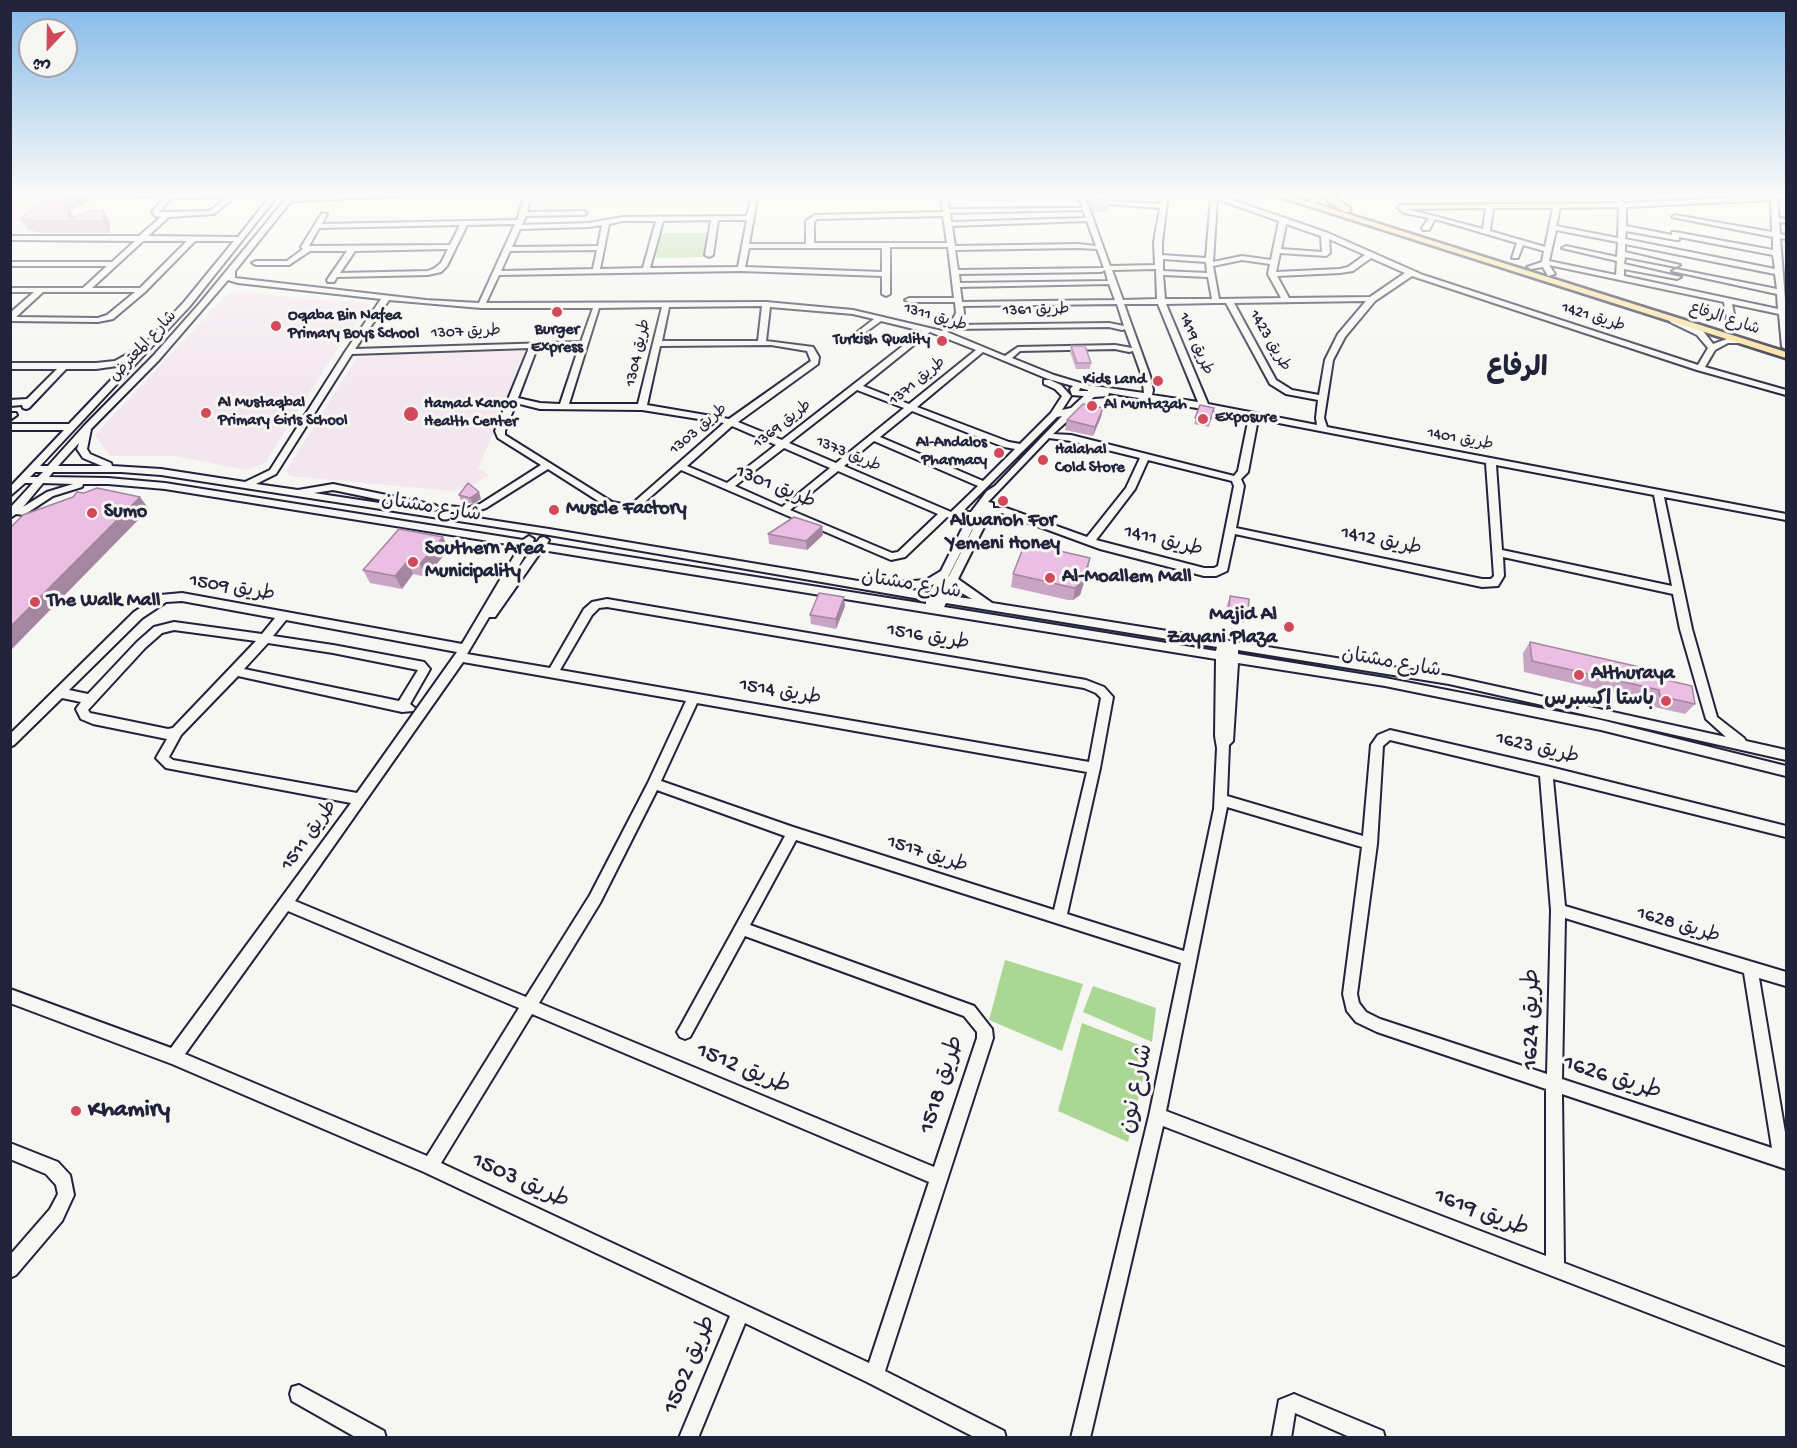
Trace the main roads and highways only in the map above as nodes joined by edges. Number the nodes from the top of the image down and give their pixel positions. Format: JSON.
{"nodes":[{"id":1,"x":1500,"y":262,"type":"edge"},
{"id":2,"x":1513,"y":262,"type":"edge"},
{"id":3,"x":1786,"y":350,"type":"edge"}],
"edges":[{"from":1,"to":3,"type":"main road","name":"شارع الرفاع"},
{"from":2,"to":3,"type":"main road","name":"شارع الرفاع"}]}
